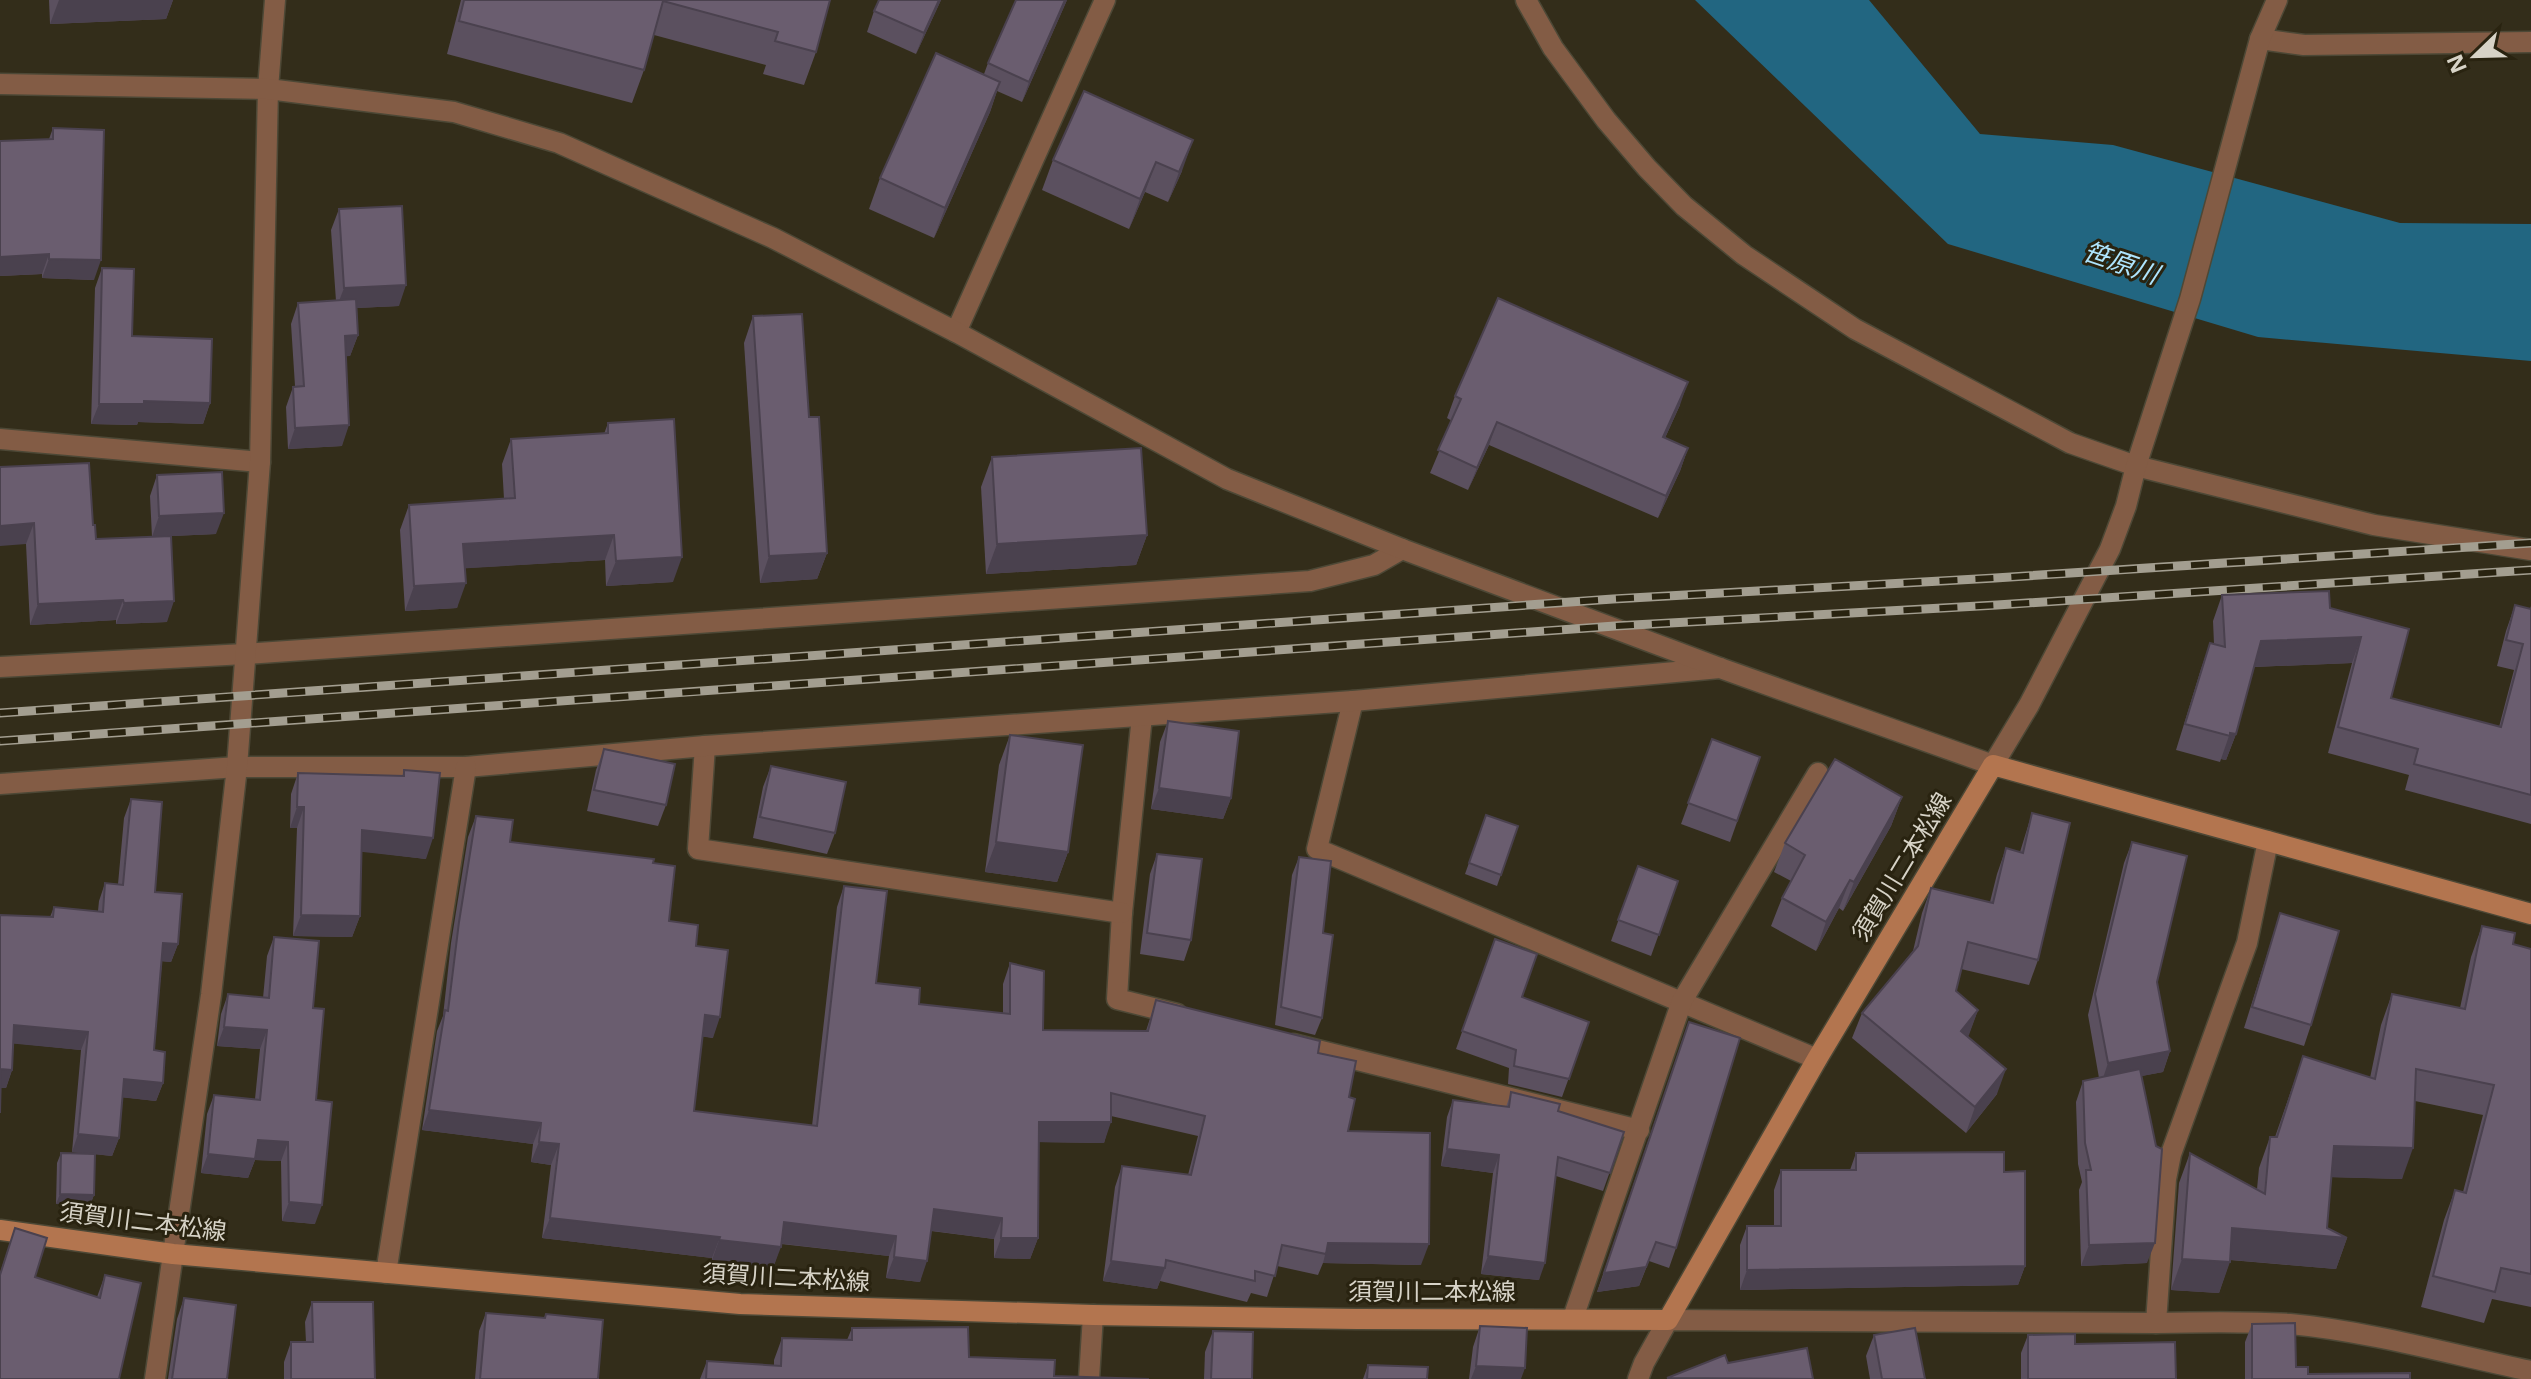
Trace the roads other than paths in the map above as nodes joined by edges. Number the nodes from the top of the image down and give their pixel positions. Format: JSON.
{"nodes":[{"id":1,"x":275,"y":0,"type":"edge"},
{"id":2,"x":1105,"y":0,"type":"edge"},
{"id":3,"x":1526,"y":0,"type":"edge"},
{"id":4,"x":2277,"y":0,"type":"edge"},
{"id":5,"x":2260,"y":39,"type":"junction"},
{"id":6,"x":2531,"y":42,"type":"edge"},
{"id":7,"x":0,"y":84,"type":"edge"},
{"id":8,"x":268,"y":89,"type":"junction"},
{"id":9,"x":956,"y":332,"type":"junction"},
{"id":10,"x":0,"y":439,"type":"edge"},
{"id":11,"x":260,"y":462,"type":"junction"},
{"id":12,"x":2136,"y":466,"type":"junction"},
{"id":13,"x":1402,"y":549,"type":"junction"},
{"id":14,"x":2531,"y":550,"type":"edge"},
{"id":15,"x":245,"y":654,"type":"junction"},
{"id":16,"x":0,"y":667,"type":"edge"},
{"id":17,"x":1720,"y":668,"type":"junction"},
{"id":18,"x":1353,"y":701,"type":"junction"},
{"id":19,"x":1142,"y":716,"type":"junction"},
{"id":20,"x":705,"y":746,"type":"junction"},
{"id":21,"x":1993,"y":765,"type":"junction"},
{"id":22,"x":237,"y":767,"type":"junction"},
{"id":23,"x":466,"y":767,"type":"junction"},
{"id":24,"x":1818,"y":773,"type":"dead end"},
{"id":25,"x":0,"y":784,"type":"edge"},
{"id":26,"x":2268,"y":841,"type":"junction"},
{"id":27,"x":1122,"y":913,"type":"junction"},
{"id":28,"x":2531,"y":914,"type":"edge"},
{"id":29,"x":1682,"y":1001,"type":"junction"},
{"id":30,"x":1193,"y":1019,"type":"edge"},
{"id":31,"x":1270,"y":1038,"type":"edge"},
{"id":32,"x":1817,"y":1059,"type":"junction"},
{"id":33,"x":1639,"y":1130,"type":"junction"},
{"id":34,"x":0,"y":1230,"type":"edge"},
{"id":35,"x":173,"y":1254,"type":"junction"},
{"id":36,"x":386,"y":1273,"type":"junction"},
{"id":37,"x":1093,"y":1315,"type":"junction"},
{"id":38,"x":1573,"y":1318,"type":"junction"},
{"id":39,"x":1668,"y":1320,"type":"junction"},
{"id":40,"x":2156,"y":1323,"type":"junction"},
{"id":41,"x":2531,"y":1371,"type":"edge"},
{"id":42,"x":155,"y":1379,"type":"edge"},
{"id":43,"x":1089,"y":1379,"type":"edge"},
{"id":44,"x":1638,"y":1379,"type":"edge"}],
"edges":[{"from":1,"to":8,"type":"street"},
{"from":2,"to":9,"type":"street"},
{"from":3,"to":12,"type":"street"},
{"from":4,"to":5,"type":"street"},
{"from":5,"to":6,"type":"street"},
{"from":5,"to":12,"type":"street"},
{"from":7,"to":8,"type":"street"},
{"from":8,"to":9,"type":"street"},
{"from":8,"to":11,"type":"street"},
{"from":9,"to":13,"type":"street"},
{"from":10,"to":11,"type":"street"},
{"from":11,"to":15,"type":"street"},
{"from":12,"to":14,"type":"street"},
{"from":12,"to":21,"type":"street"},
{"from":13,"to":15,"type":"street"},
{"from":13,"to":17,"type":"street"},
{"from":15,"to":16,"type":"street"},
{"from":15,"to":22,"type":"street"},
{"from":17,"to":18,"type":"street"},
{"from":17,"to":21,"type":"street"},
{"from":18,"to":19,"type":"street"},
{"from":18,"to":29,"type":"street"},
{"from":19,"to":20,"type":"street"},
{"from":19,"to":27,"type":"street"},
{"from":20,"to":23,"type":"street"},
{"from":20,"to":27,"type":"street"},
{"from":21,"to":26,"type":"main road"},
{"from":21,"to":32,"type":"main road","name":"須賀川二本松線"},
{"from":22,"to":23,"type":"street"},
{"from":22,"to":25,"type":"street"},
{"from":22,"to":35,"type":"street"},
{"from":23,"to":36,"type":"street"},
{"from":24,"to":29,"type":"street"},
{"from":26,"to":28,"type":"main road"},
{"from":26,"to":40,"type":"street"},
{"from":27,"to":30,"type":"street"},
{"from":29,"to":32,"type":"street"},
{"from":29,"to":33,"type":"street"},
{"from":31,"to":33,"type":"street"},
{"from":32,"to":39,"type":"main road","name":"須賀川二本松線"},
{"from":33,"to":38,"type":"street"},
{"from":34,"to":35,"type":"main road","name":"須賀川二本松線"},
{"from":35,"to":36,"type":"main road","name":"須賀川二本松線"},
{"from":35,"to":42,"type":"street"},
{"from":36,"to":37,"type":"main road","name":"須賀川二本松線"},
{"from":37,"to":38,"type":"main road","name":"須賀川二本松線"},
{"from":37,"to":43,"type":"street"},
{"from":38,"to":39,"type":"main road","name":"須賀川二本松線"},
{"from":39,"to":40,"type":"street"},
{"from":39,"to":44,"type":"street"},
{"from":40,"to":41,"type":"street"}]}
